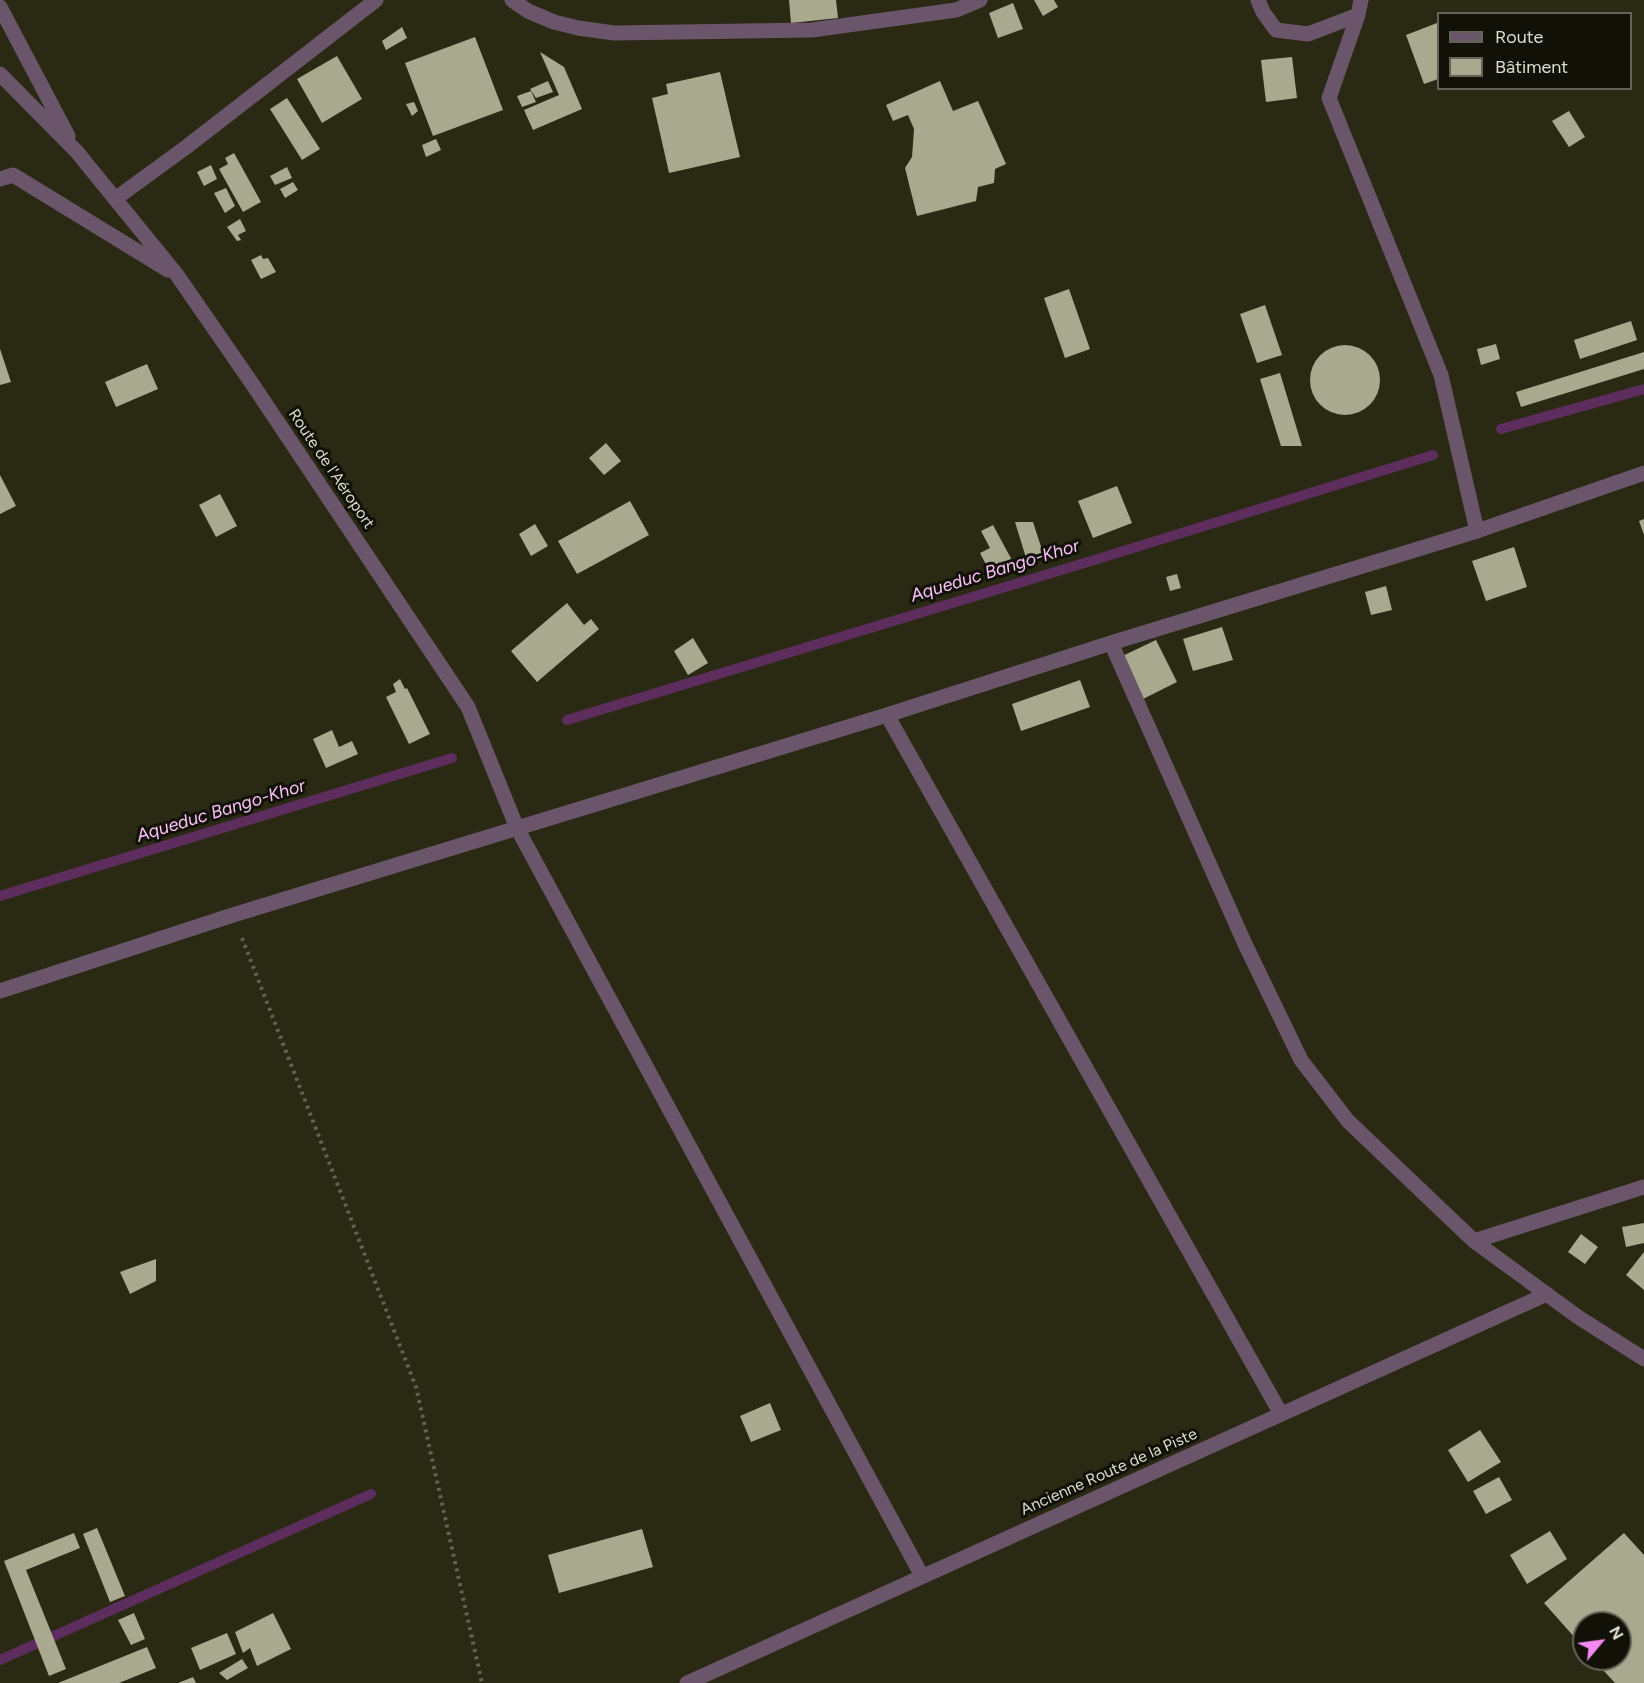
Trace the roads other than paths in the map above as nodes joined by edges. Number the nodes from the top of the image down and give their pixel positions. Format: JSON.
{"nodes":[{"id":1,"x":376,"y":0,"type":"edge"},
{"id":2,"x":512,"y":0,"type":"edge"},
{"id":3,"x":980,"y":0,"type":"edge"},
{"id":4,"x":1258,"y":0,"type":"edge"},
{"id":5,"x":0,"y":7,"type":"edge"},
{"id":6,"x":1360,"y":7,"type":"edge"},
{"id":7,"x":0,"y":74,"type":"edge"},
{"id":8,"x":76,"y":152,"type":"junction"},
{"id":9,"x":0,"y":179,"type":"edge"},
{"id":10,"x":115,"y":199,"type":"junction"},
{"id":11,"x":177,"y":275,"type":"junction"},
{"id":12,"x":1644,"y":473,"type":"edge"},
{"id":13,"x":1477,"y":531,"type":"junction"},
{"id":14,"x":1111,"y":643,"type":"junction"},
{"id":15,"x":887,"y":715,"type":"junction"},
{"id":16,"x":517,"y":828,"type":"junction"},
{"id":17,"x":0,"y":991,"type":"edge"},
{"id":18,"x":1644,"y":1187,"type":"edge"},
{"id":19,"x":1474,"y":1240,"type":"junction"},
{"id":20,"x":1547,"y":1294,"type":"junction"},
{"id":21,"x":1644,"y":1359,"type":"edge"},
{"id":22,"x":1281,"y":1414,"type":"junction"},
{"id":23,"x":922,"y":1576,"type":"junction"},
{"id":24,"x":687,"y":1683,"type":"edge"}],
"edges":[{"from":1,"to":10,"type":"street"},
{"from":2,"to":3,"type":"street"},
{"from":4,"to":6,"type":"street"},
{"from":5,"to":8,"type":"street","name":"Route de l'Aéroport"},
{"from":6,"to":13,"type":"street"},
{"from":7,"to":8,"type":"street","name":"Route de l'Aéroport"},
{"from":8,"to":10,"type":"street","name":"Route de l'Aéroport"},
{"from":9,"to":11,"type":"street"},
{"from":10,"to":11,"type":"street","name":"Route de l'Aéroport"},
{"from":11,"to":16,"type":"street","name":"Route de l'Aéroport"},
{"from":12,"to":13,"type":"street"},
{"from":13,"to":14,"type":"street"},
{"from":14,"to":15,"type":"street"},
{"from":14,"to":19,"type":"street"},
{"from":15,"to":16,"type":"street"},
{"from":15,"to":22,"type":"street"},
{"from":16,"to":17,"type":"street"},
{"from":16,"to":23,"type":"street","name":"Route de l'Aéroport"},
{"from":18,"to":19,"type":"street"},
{"from":19,"to":20,"type":"street"},
{"from":20,"to":21,"type":"street"},
{"from":20,"to":22,"type":"street","name":"Ancienne Route de la Piste"},
{"from":22,"to":23,"type":"street","name":"Ancienne Route de la Piste"},
{"from":23,"to":24,"type":"street","name":"Ancienne Route de la Piste"}]}
